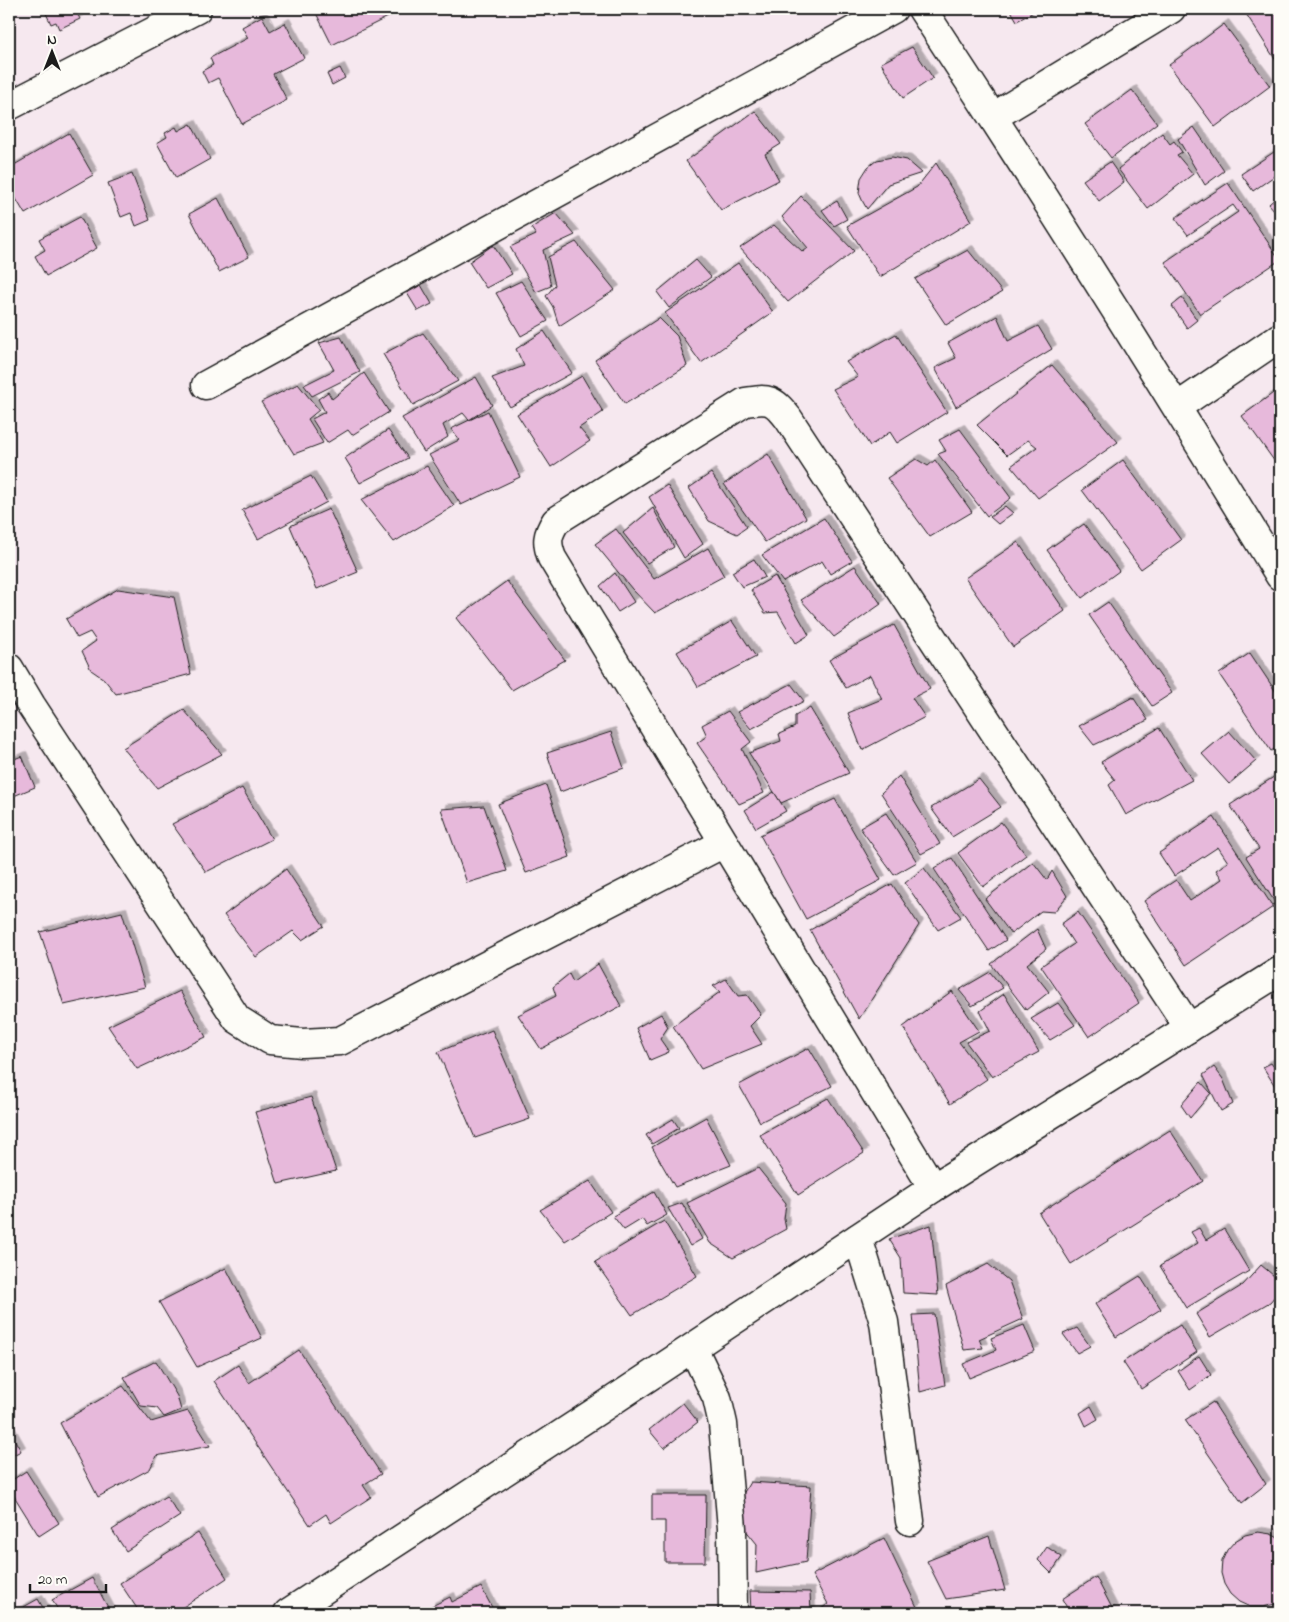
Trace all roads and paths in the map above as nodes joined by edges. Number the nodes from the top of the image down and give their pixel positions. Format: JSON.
{"nodes":[{"id":1,"x":198,"y":9,"type":"edge"},
{"id":2,"x":893,"y":9,"type":"edge"},
{"id":3,"x":922,"y":9,"type":"edge"},
{"id":4,"x":1170,"y":9,"type":"edge"},
{"id":5,"x":9,"y":106,"type":"edge"},
{"id":6,"x":993,"y":117,"type":"junction"},
{"id":7,"x":1280,"y":337,"type":"edge"},
{"id":8,"x":206,"y":385,"type":"dead end"},
{"id":9,"x":1177,"y":407,"type":"junction"},
{"id":10,"x":1280,"y":576,"type":"edge"},
{"id":11,"x":9,"y":668,"type":"edge"},
{"id":12,"x":724,"y":843,"type":"junction"},
{"id":13,"x":1280,"y":971,"type":"edge"},
{"id":14,"x":1189,"y":1028,"type":"junction"},
{"id":15,"x":933,"y":1188,"type":"junction"},
{"id":16,"x":858,"y":1238,"type":"junction"},
{"id":17,"x":693,"y":1348,"type":"junction"},
{"id":18,"x":910,"y":1520,"type":"dead end"},
{"id":19,"x":288,"y":1613,"type":"edge"},
{"id":20,"x":733,"y":1613,"type":"edge"}],
"edges":[{"from":1,"to":5,"type":"street"},
{"from":2,"to":8,"type":"street"},
{"from":3,"to":6,"type":"street"},
{"from":4,"to":6,"type":"street"},
{"from":6,"to":9,"type":"street"},
{"from":7,"to":9,"type":"street"},
{"from":9,"to":10,"type":"street"},
{"from":11,"to":12,"type":"street"},
{"from":12,"to":14,"type":"street"},
{"from":12,"to":15,"type":"street"},
{"from":13,"to":14,"type":"street"},
{"from":14,"to":15,"type":"street"},
{"from":15,"to":16,"type":"street"},
{"from":16,"to":17,"type":"street"},
{"from":16,"to":18,"type":"street"},
{"from":17,"to":19,"type":"street"},
{"from":17,"to":20,"type":"street"}]}
